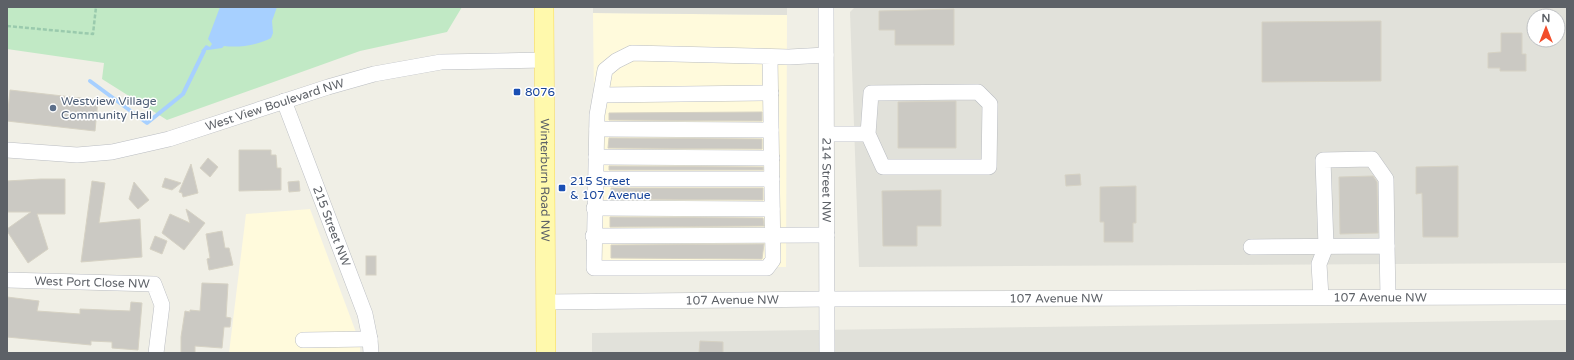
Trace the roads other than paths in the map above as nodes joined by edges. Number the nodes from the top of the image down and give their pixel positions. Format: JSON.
{"nodes":[{"id":1,"x":544,"y":7,"type":"edge"},
{"id":2,"x":826,"y":7,"type":"edge"},
{"id":3,"x":826,"y":54,"type":"junction"},
{"id":4,"x":770,"y":57,"type":"junction"},
{"id":5,"x":544,"y":60,"type":"junction"},
{"id":6,"x":771,"y":93,"type":"junction"},
{"id":7,"x":601,"y":95,"type":"junction"},
{"id":8,"x":284,"y":101,"type":"junction"},
{"id":9,"x":597,"y":129,"type":"junction"},
{"id":10,"x":771,"y":130,"type":"junction"},
{"id":11,"x":827,"y":134,"type":"junction"},
{"id":12,"x":868,"y":134,"type":"junction"},
{"id":13,"x":7,"y":150,"type":"edge"},
{"id":14,"x":596,"y":157,"type":"junction"},
{"id":15,"x":772,"y":158,"type":"junction"},
{"id":16,"x":595,"y":179,"type":"junction"},
{"id":17,"x":772,"y":179,"type":"junction"},
{"id":18,"x":594,"y":208,"type":"junction"},
{"id":19,"x":772,"y":209,"type":"junction"},
{"id":20,"x":827,"y":235,"type":"junction"},
{"id":21,"x":593,"y":236,"type":"junction"},
{"id":22,"x":773,"y":236,"type":"junction"},
{"id":23,"x":1326,"y":246,"type":"junction"},
{"id":24,"x":1387,"y":246,"type":"junction"},
{"id":25,"x":1251,"y":247,"type":"dead end"},
{"id":26,"x":7,"y":280,"type":"edge"},
{"id":27,"x":1567,"y":296,"type":"edge"},
{"id":28,"x":1321,"y":297,"type":"junction"},
{"id":29,"x":1388,"y":297,"type":"junction"},
{"id":30,"x":827,"y":299,"type":"junction"},
{"id":31,"x":545,"y":302,"type":"junction"},
{"id":32,"x":303,"y":340,"type":"dead end"},
{"id":33,"x":370,"y":346,"type":"edge"},
{"id":34,"x":156,"y":353,"type":"edge"},
{"id":35,"x":546,"y":353,"type":"edge"},
{"id":36,"x":827,"y":353,"type":"edge"}],
"edges":[{"from":1,"to":5,"type":"main road","name":"Winterburn Road NW"},
{"from":2,"to":3,"type":"street","name":"214 Street NW"},
{"from":3,"to":4,"type":"street"},
{"from":3,"to":11,"type":"street","name":"214 Street NW"},
{"from":4,"to":6,"type":"street"},
{"from":4,"to":7,"type":"street"},
{"from":5,"to":8,"type":"street","name":"West View Boulevard NW"},
{"from":5,"to":31,"type":"main road","name":"Winterburn Road NW"},
{"from":6,"to":7,"type":"street"},
{"from":6,"to":10,"type":"street"},
{"from":7,"to":9,"type":"street"},
{"from":8,"to":13,"type":"street","name":"West View Boulevard NW"},
{"from":8,"to":33,"type":"street","name":"215 Street NW"},
{"from":9,"to":10,"type":"street"},
{"from":9,"to":14,"type":"street"},
{"from":10,"to":15,"type":"street"},
{"from":11,"to":12,"type":"street"},
{"from":11,"to":20,"type":"street","name":"214 Street NW"},
{"from":12,"to":12,"type":"street"},
{"from":14,"to":15,"type":"street"},
{"from":14,"to":16,"type":"street"},
{"from":15,"to":17,"type":"street"},
{"from":16,"to":17,"type":"street"},
{"from":16,"to":18,"type":"street"},
{"from":17,"to":19,"type":"street"},
{"from":18,"to":19,"type":"street"},
{"from":18,"to":21,"type":"street"},
{"from":19,"to":22,"type":"street"},
{"from":20,"to":22,"type":"street"},
{"from":20,"to":30,"type":"street","name":"214 Street NW"},
{"from":21,"to":22,"type":"street"},
{"from":21,"to":22,"type":"street"},
{"from":23,"to":24,"type":"street"},
{"from":23,"to":24,"type":"street"},
{"from":23,"to":25,"type":"street"},
{"from":23,"to":28,"type":"street"},
{"from":24,"to":29,"type":"street"},
{"from":26,"to":34,"type":"street","name":"West Port Close NW"},
{"from":27,"to":29,"type":"street","name":"107 Avenue NW"},
{"from":28,"to":29,"type":"street","name":"107 Avenue NW"},
{"from":28,"to":30,"type":"street","name":"107 Avenue NW"},
{"from":30,"to":31,"type":"street","name":"107 Avenue NW"},
{"from":30,"to":36,"type":"street","name":"214 Street NW"},
{"from":31,"to":35,"type":"main road","name":"Winterburn Road NW"},
{"from":32,"to":33,"type":"street"}]}
